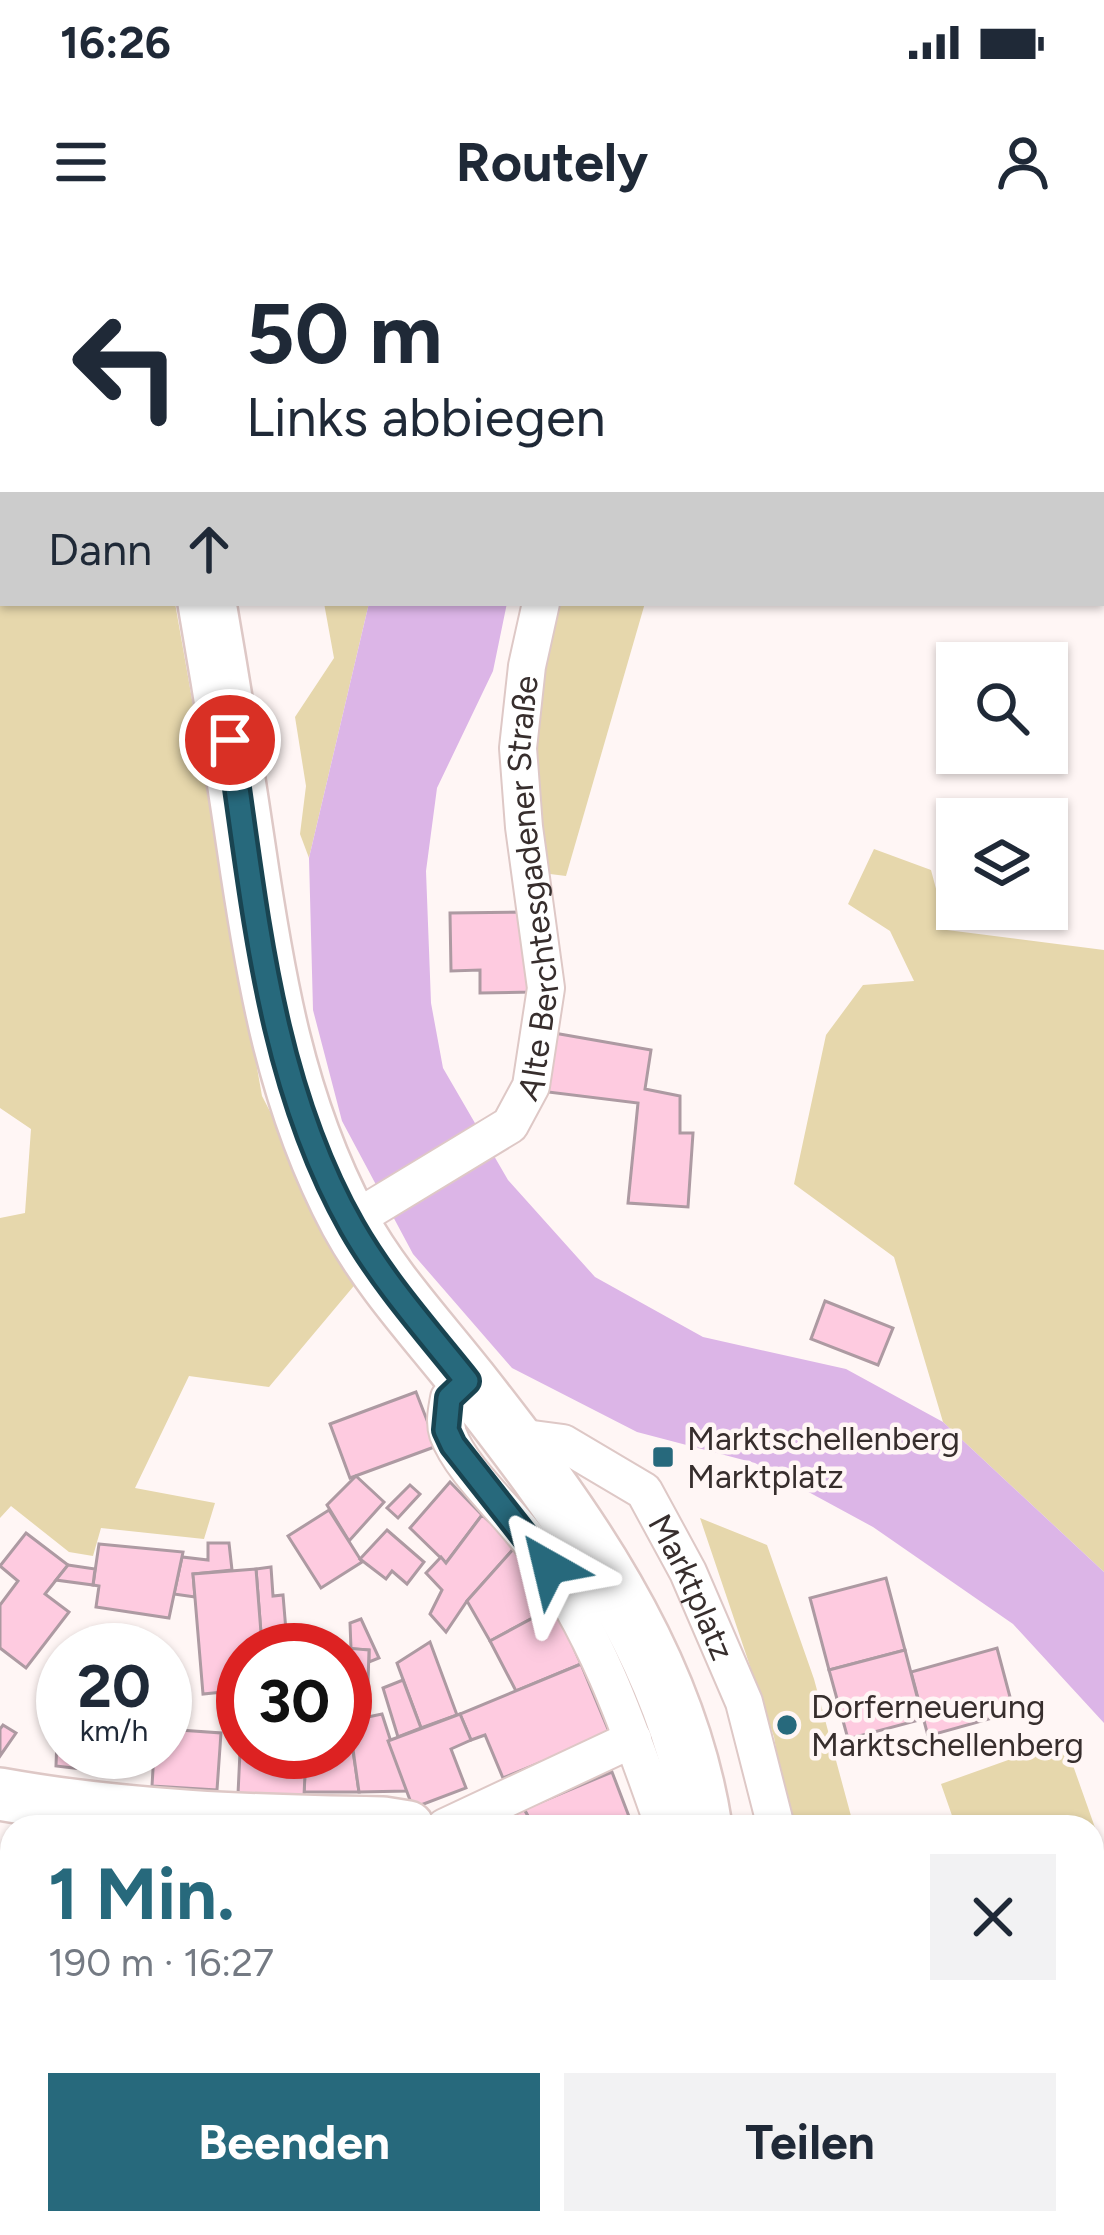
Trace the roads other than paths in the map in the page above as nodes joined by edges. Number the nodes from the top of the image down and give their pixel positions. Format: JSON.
{"nodes":[{"id":1,"x":207,"y":606,"type":"edge"},
{"id":2,"x":540,"y":606,"type":"edge"},
{"id":3,"x":369,"y":1212,"type":"junction"},
{"id":4,"x":467,"y":1381,"type":"junction"},
{"id":5,"x":510,"y":1436,"type":"junction"},
{"id":6,"x":633,"y":1739,"type":"junction"},
{"id":7,"x":0,"y":1794,"type":"edge"},
{"id":8,"x":166,"y":1815,"type":"edge"},
{"id":9,"x":471,"y":1815,"type":"edge"},
{"id":10,"x":660,"y":1815,"type":"edge"},
{"id":11,"x":700,"y":1815,"type":"edge"},
{"id":12,"x":773,"y":1815,"type":"edge"}],
"edges":[{"from":1,"to":3,"type":"main road"},
{"from":2,"to":3,"type":"street","name":"Alte Berchtesgadener Straße"},
{"from":3,"to":4,"type":"main road"},
{"from":4,"to":5,"type":"main road"},
{"from":4,"to":6,"type":"street"},
{"from":5,"to":11,"type":"main road"},
{"from":5,"to":12,"type":"street","name":"Marktplatz"},
{"from":6,"to":9,"type":"street"},
{"from":6,"to":10,"type":"street"},
{"from":7,"to":8,"type":"street"}]}
